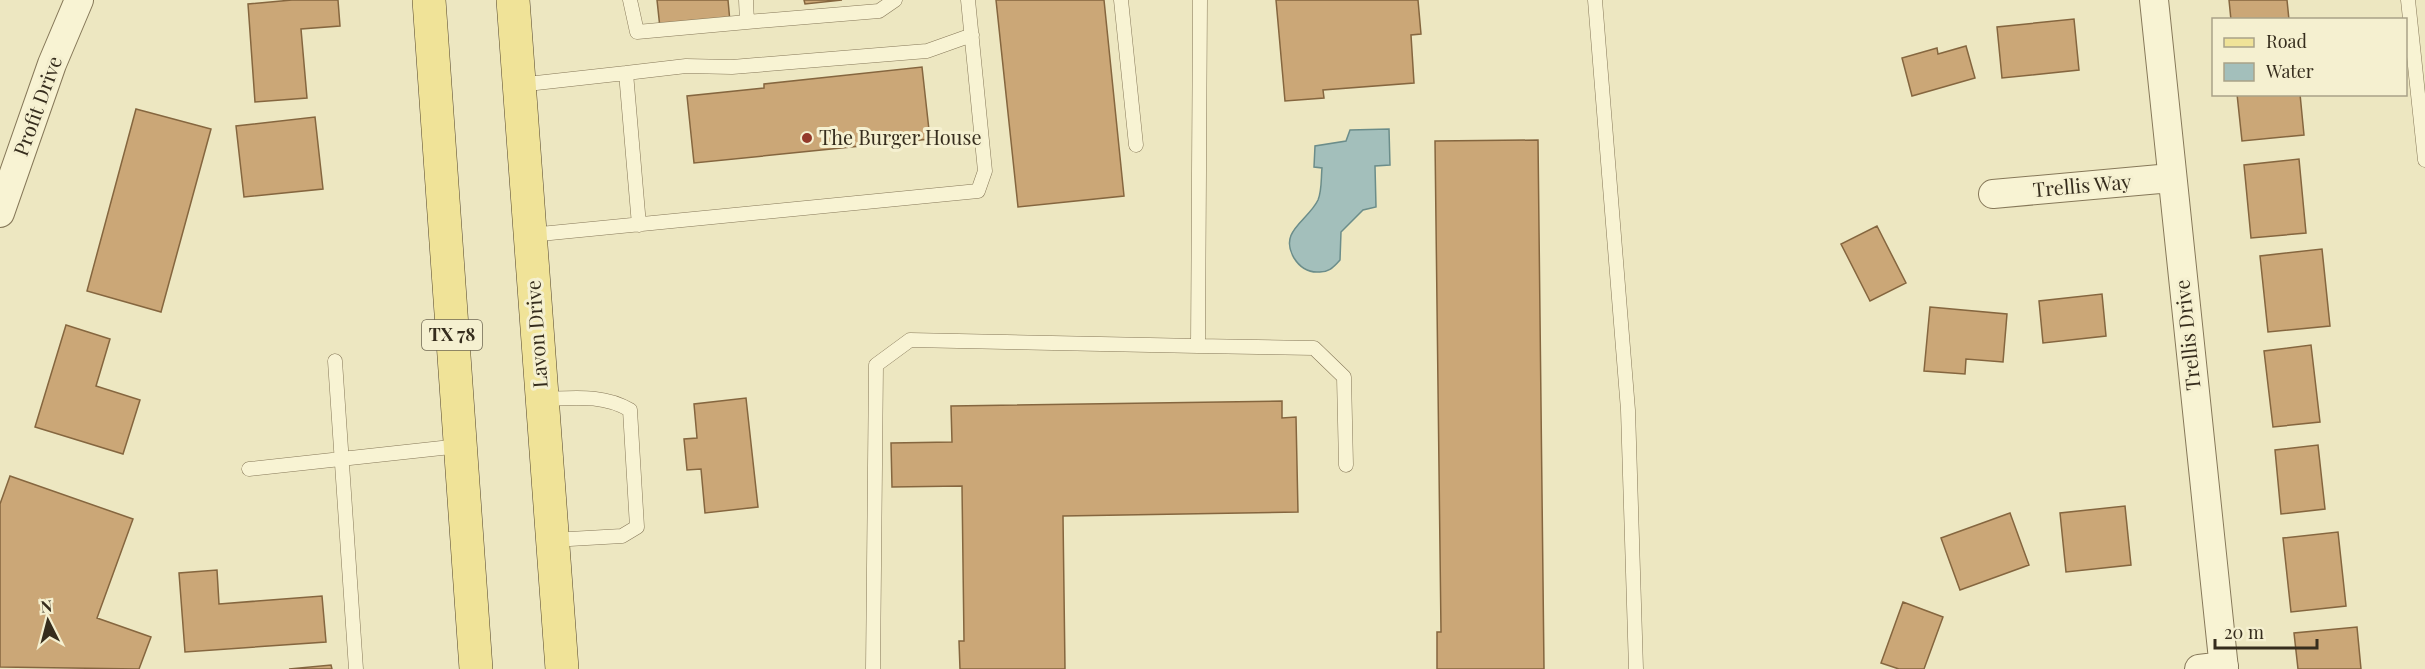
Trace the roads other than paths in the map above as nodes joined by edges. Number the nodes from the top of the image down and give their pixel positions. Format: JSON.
{"nodes":[{"id":1,"x":79,"y":0,"type":"edge"},
{"id":2,"x":429,"y":0,"type":"edge"},
{"id":3,"x":513,"y":0,"type":"edge"},
{"id":4,"x":630,"y":0,"type":"edge"},
{"id":5,"x":746,"y":0,"type":"edge"},
{"id":6,"x":895,"y":0,"type":"edge"},
{"id":7,"x":968,"y":0,"type":"edge"},
{"id":8,"x":1121,"y":0,"type":"edge"},
{"id":9,"x":1200,"y":0,"type":"edge"},
{"id":10,"x":1595,"y":0,"type":"edge"},
{"id":11,"x":2154,"y":0,"type":"edge"},
{"id":12,"x":2408,"y":0,"type":"edge"},
{"id":13,"x":747,"y":22,"type":"junction"},
{"id":14,"x":972,"y":35,"type":"junction"},
{"id":15,"x":626,"y":73,"type":"junction"},
{"id":16,"x":518,"y":85,"type":"junction"},
{"id":17,"x":1136,"y":146,"type":"dead end"},
{"id":18,"x":2425,"y":160,"type":"edge"},
{"id":19,"x":2171,"y":178,"type":"junction"},
{"id":20,"x":1993,"y":195,"type":"dead end"},
{"id":21,"x":0,"y":213,"type":"edge"},
{"id":22,"x":639,"y":225,"type":"junction"},
{"id":23,"x":530,"y":236,"type":"junction"},
{"id":24,"x":1198,"y":346,"type":"junction"},
{"id":25,"x":335,"y":361,"type":"dead end"},
{"id":26,"x":542,"y":399,"type":"junction"},
{"id":27,"x":460,"y":446,"type":"junction"},
{"id":28,"x":341,"y":459,"type":"junction"},
{"id":29,"x":1346,"y":465,"type":"dead end"},
{"id":30,"x":249,"y":470,"type":"dead end"},
{"id":31,"x":552,"y":540,"type":"junction"},
{"id":32,"x":2216,"y":668,"type":"edge"},
{"id":33,"x":356,"y":669,"type":"edge"},
{"id":34,"x":476,"y":669,"type":"edge"},
{"id":35,"x":562,"y":669,"type":"edge"},
{"id":36,"x":873,"y":669,"type":"edge"},
{"id":37,"x":1636,"y":669,"type":"edge"}],
"edges":[{"from":1,"to":21,"type":"street","name":"Profit Drive"},
{"from":2,"to":27,"type":"main road","number":"TX 78"},
{"from":3,"to":16,"type":"main road","name":"Lavon Drive"},
{"from":4,"to":13,"type":"lane"},
{"from":5,"to":13,"type":"lane"},
{"from":6,"to":13,"type":"lane"},
{"from":7,"to":14,"type":"lane"},
{"from":8,"to":17,"type":"lane"},
{"from":9,"to":24,"type":"lane"},
{"from":10,"to":37,"type":"lane"},
{"from":11,"to":19,"type":"street","name":"Trellis Drive"},
{"from":12,"to":18,"type":"lane"},
{"from":14,"to":15,"type":"lane"},
{"from":14,"to":22,"type":"lane"},
{"from":15,"to":16,"type":"lane"},
{"from":15,"to":22,"type":"lane"},
{"from":16,"to":23,"type":"main road","name":"Lavon Drive"},
{"from":19,"to":20,"type":"street","name":"Trellis Way"},
{"from":19,"to":32,"type":"street","name":"Trellis Drive"},
{"from":22,"to":23,"type":"lane"},
{"from":23,"to":26,"type":"main road","name":"Lavon Drive"},
{"from":24,"to":29,"type":"lane"},
{"from":24,"to":36,"type":"lane"},
{"from":25,"to":28,"type":"lane"},
{"from":26,"to":31,"type":"main road","name":"Lavon Drive"},
{"from":26,"to":31,"type":"lane"},
{"from":27,"to":28,"type":"lane"},
{"from":27,"to":34,"type":"main road","number":"TX 78"},
{"from":28,"to":30,"type":"lane"},
{"from":28,"to":33,"type":"lane"},
{"from":31,"to":35,"type":"main road","name":"Lavon Drive"}]}
